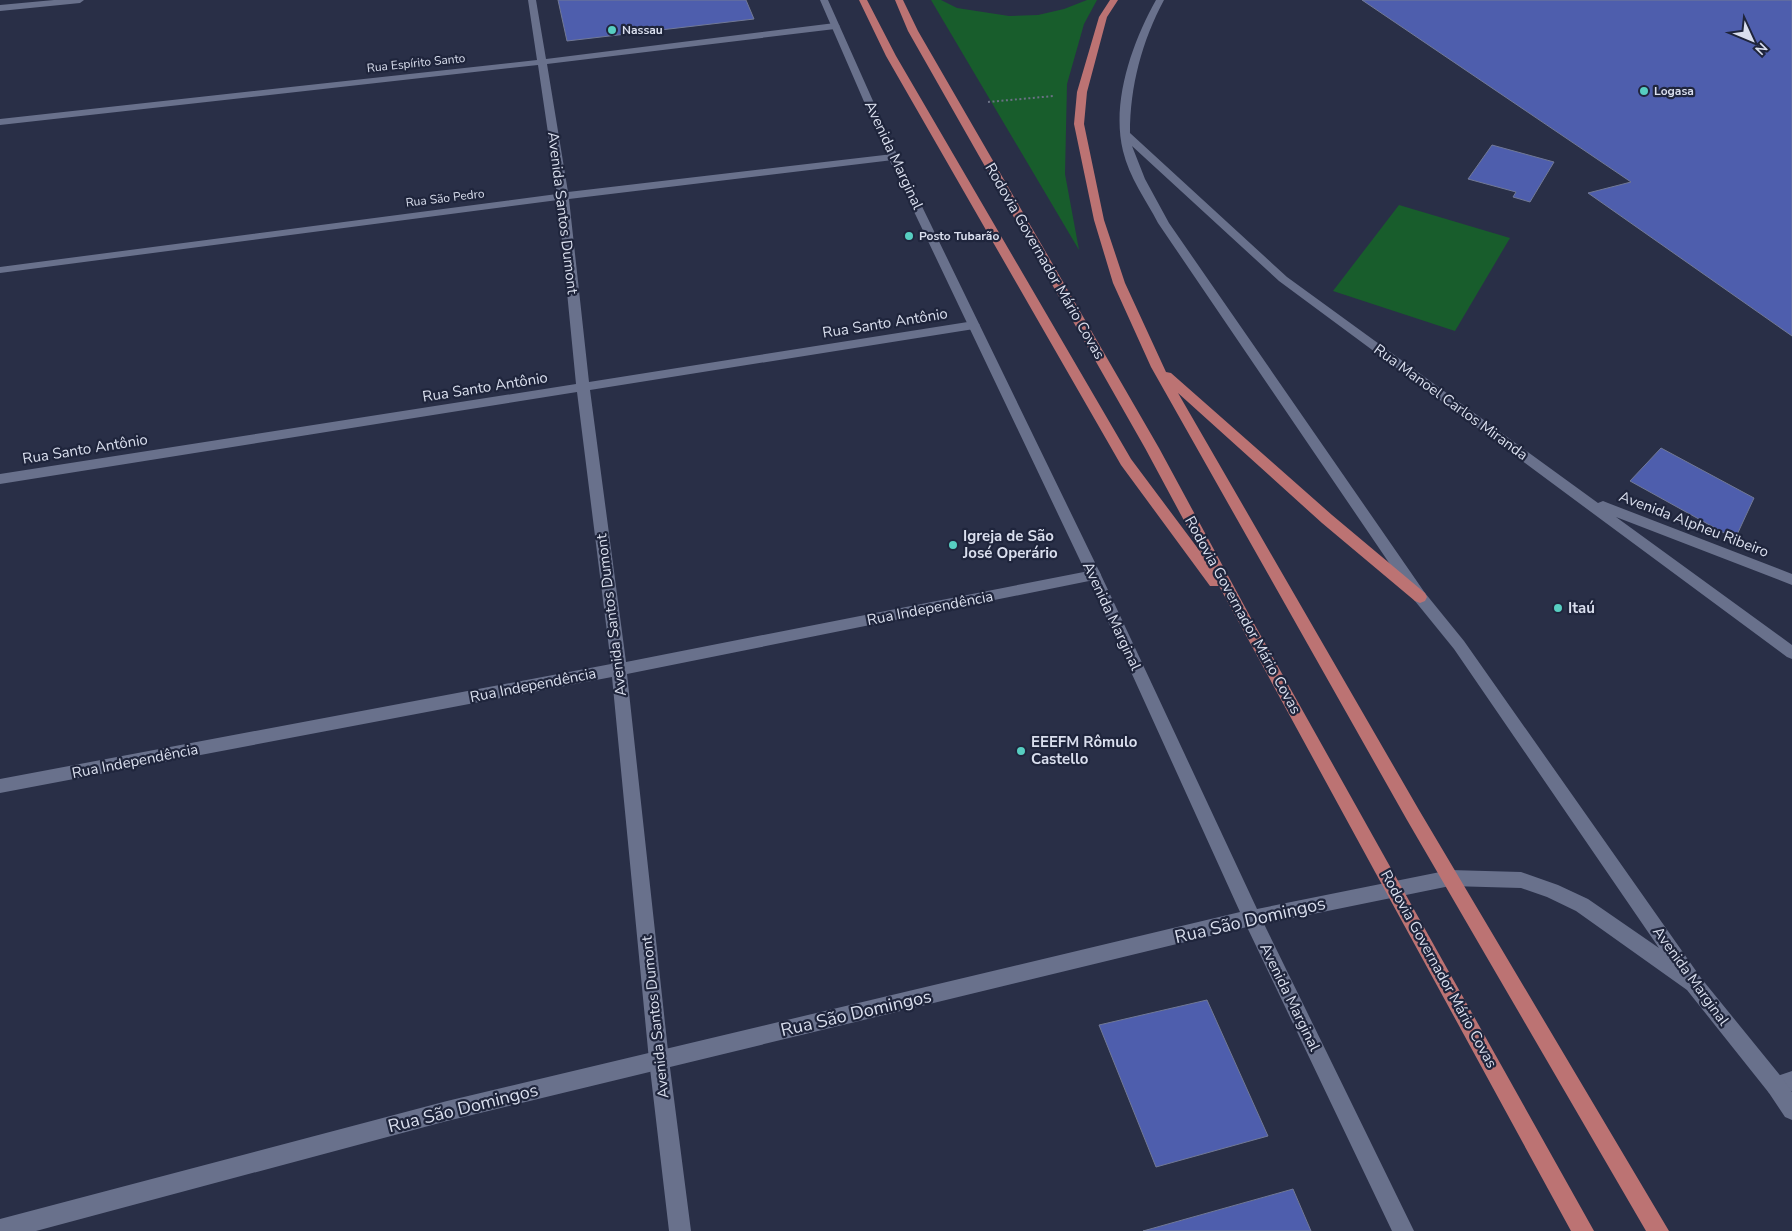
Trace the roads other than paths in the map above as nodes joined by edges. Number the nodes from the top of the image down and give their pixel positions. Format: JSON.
{"nodes":[{"id":1,"x":3,"y":0,"type":"edge"},
{"id":2,"x":80,"y":0,"type":"edge"},
{"id":3,"x":532,"y":0,"type":"edge"},
{"id":4,"x":824,"y":0,"type":"edge"},
{"id":5,"x":863,"y":0,"type":"edge"},
{"id":6,"x":899,"y":0,"type":"edge"},
{"id":7,"x":1114,"y":0,"type":"edge"},
{"id":8,"x":1160,"y":0,"type":"edge"},
{"id":9,"x":0,"y":7,"type":"edge"},
{"id":10,"x":835,"y":26,"type":"junction"},
{"id":11,"x":542,"y":62,"type":"junction"},
{"id":12,"x":0,"y":122,"type":"edge"},
{"id":13,"x":1124,"y":134,"type":"junction"},
{"id":14,"x":893,"y":157,"type":"junction"},
{"id":15,"x":563,"y":196,"type":"junction"},
{"id":16,"x":0,"y":270,"type":"edge"},
{"id":17,"x":974,"y":325,"type":"junction"},
{"id":18,"x":1157,"y":367,"type":"junction"},
{"id":19,"x":583,"y":388,"type":"junction"},
{"id":20,"x":0,"y":479,"type":"edge"},
{"id":21,"x":1583,"y":498,"type":"junction"},
{"id":22,"x":1094,"y":575,"type":"junction"},
{"id":23,"x":1792,"y":580,"type":"edge"},
{"id":24,"x":1420,"y":597,"type":"junction"},
{"id":25,"x":1247,"y":624,"type":"junction"},
{"id":26,"x":1791,"y":650,"type":"edge"},
{"id":27,"x":619,"y":669,"type":"junction"},
{"id":28,"x":0,"y":786,"type":"edge"},
{"id":29,"x":1450,"y":878,"type":"junction"},
{"id":30,"x":1394,"y":889,"type":"junction"},
{"id":31,"x":1252,"y":918,"type":"junction"},
{"id":32,"x":1694,"y":984,"type":"junction"},
{"id":33,"x":659,"y":1060,"type":"junction"},
{"id":34,"x":1784,"y":1083,"type":"edge"},
{"id":35,"x":1792,"y":1110,"type":"edge"},
{"id":36,"x":0,"y":1230,"type":"edge"},
{"id":37,"x":680,"y":1231,"type":"edge"},
{"id":38,"x":1403,"y":1231,"type":"edge"},
{"id":39,"x":1583,"y":1231,"type":"edge"},
{"id":40,"x":1658,"y":1231,"type":"edge"}],
"edges":[{"from":1,"to":9,"type":"street"},
{"from":2,"to":9,"type":"street"},
{"from":3,"to":11,"type":"street","name":"Avenida Santos Dumont"},
{"from":4,"to":10,"type":"street","name":"Avenida Marginal"},
{"from":5,"to":25,"type":"main road"},
{"from":6,"to":25,"type":"main road","name":"Rodovia Governador Mário Covas"},
{"from":7,"to":18,"type":"main road"},
{"from":8,"to":13,"type":"street","name":"Avenida Marginal"},
{"from":10,"to":11,"type":"street","name":"Rua Espírito Santo"},
{"from":10,"to":14,"type":"street","name":"Avenida Marginal"},
{"from":11,"to":12,"type":"street","name":"Rua Espírito Santo"},
{"from":11,"to":15,"type":"street","name":"Avenida Santos Dumont"},
{"from":13,"to":21,"type":"street","name":"Rua Manoel Carlos Miranda"},
{"from":13,"to":24,"type":"street","name":"Avenida Marginal"},
{"from":14,"to":15,"type":"street","name":"Rua São Pedro"},
{"from":14,"to":17,"type":"street","name":"Avenida Marginal"},
{"from":15,"to":16,"type":"street","name":"Rua São Pedro"},
{"from":15,"to":19,"type":"street","name":"Avenida Santos Dumont"},
{"from":17,"to":19,"type":"street","name":"Rua Santo Antônio"},
{"from":17,"to":22,"type":"street","name":"Avenida Marginal"},
{"from":18,"to":24,"type":"main road"},
{"from":18,"to":29,"type":"main road"},
{"from":19,"to":20,"type":"street","name":"Rua Santo Antônio"},
{"from":19,"to":27,"type":"street","name":"Avenida Santos Dumont"},
{"from":21,"to":23,"type":"street","name":"Avenida Alpheu Ribeiro"},
{"from":21,"to":26,"type":"street","name":"Rua Manoel Carlos Miranda"},
{"from":22,"to":27,"type":"street","name":"Rua Independência"},
{"from":22,"to":31,"type":"street","name":"Avenida Marginal"},
{"from":24,"to":32,"type":"street","name":"Avenida Marginal"},
{"from":25,"to":30,"type":"main road","name":"Rodovia Governador Mário Covas"},
{"from":27,"to":28,"type":"street","name":"Rua Independência"},
{"from":27,"to":33,"type":"street","name":"Avenida Santos Dumont"},
{"from":29,"to":30,"type":"street","name":"Rua São Domingos"},
{"from":29,"to":32,"type":"street","name":"Rua São Domingos"},
{"from":29,"to":40,"type":"main road"},
{"from":30,"to":31,"type":"street","name":"Rua São Domingos"},
{"from":30,"to":39,"type":"main road","name":"Rodovia Governador Mário Covas"},
{"from":31,"to":33,"type":"street","name":"Rua São Domingos"},
{"from":31,"to":38,"type":"street","name":"Avenida Marginal"},
{"from":32,"to":34,"type":"street","name":"Avenida Marginal"},
{"from":33,"to":36,"type":"street","name":"Rua São Domingos"},
{"from":33,"to":37,"type":"street","name":"Avenida Santos Dumont"},
{"from":34,"to":35,"type":"street","name":"Avenida Marginal"}]}
